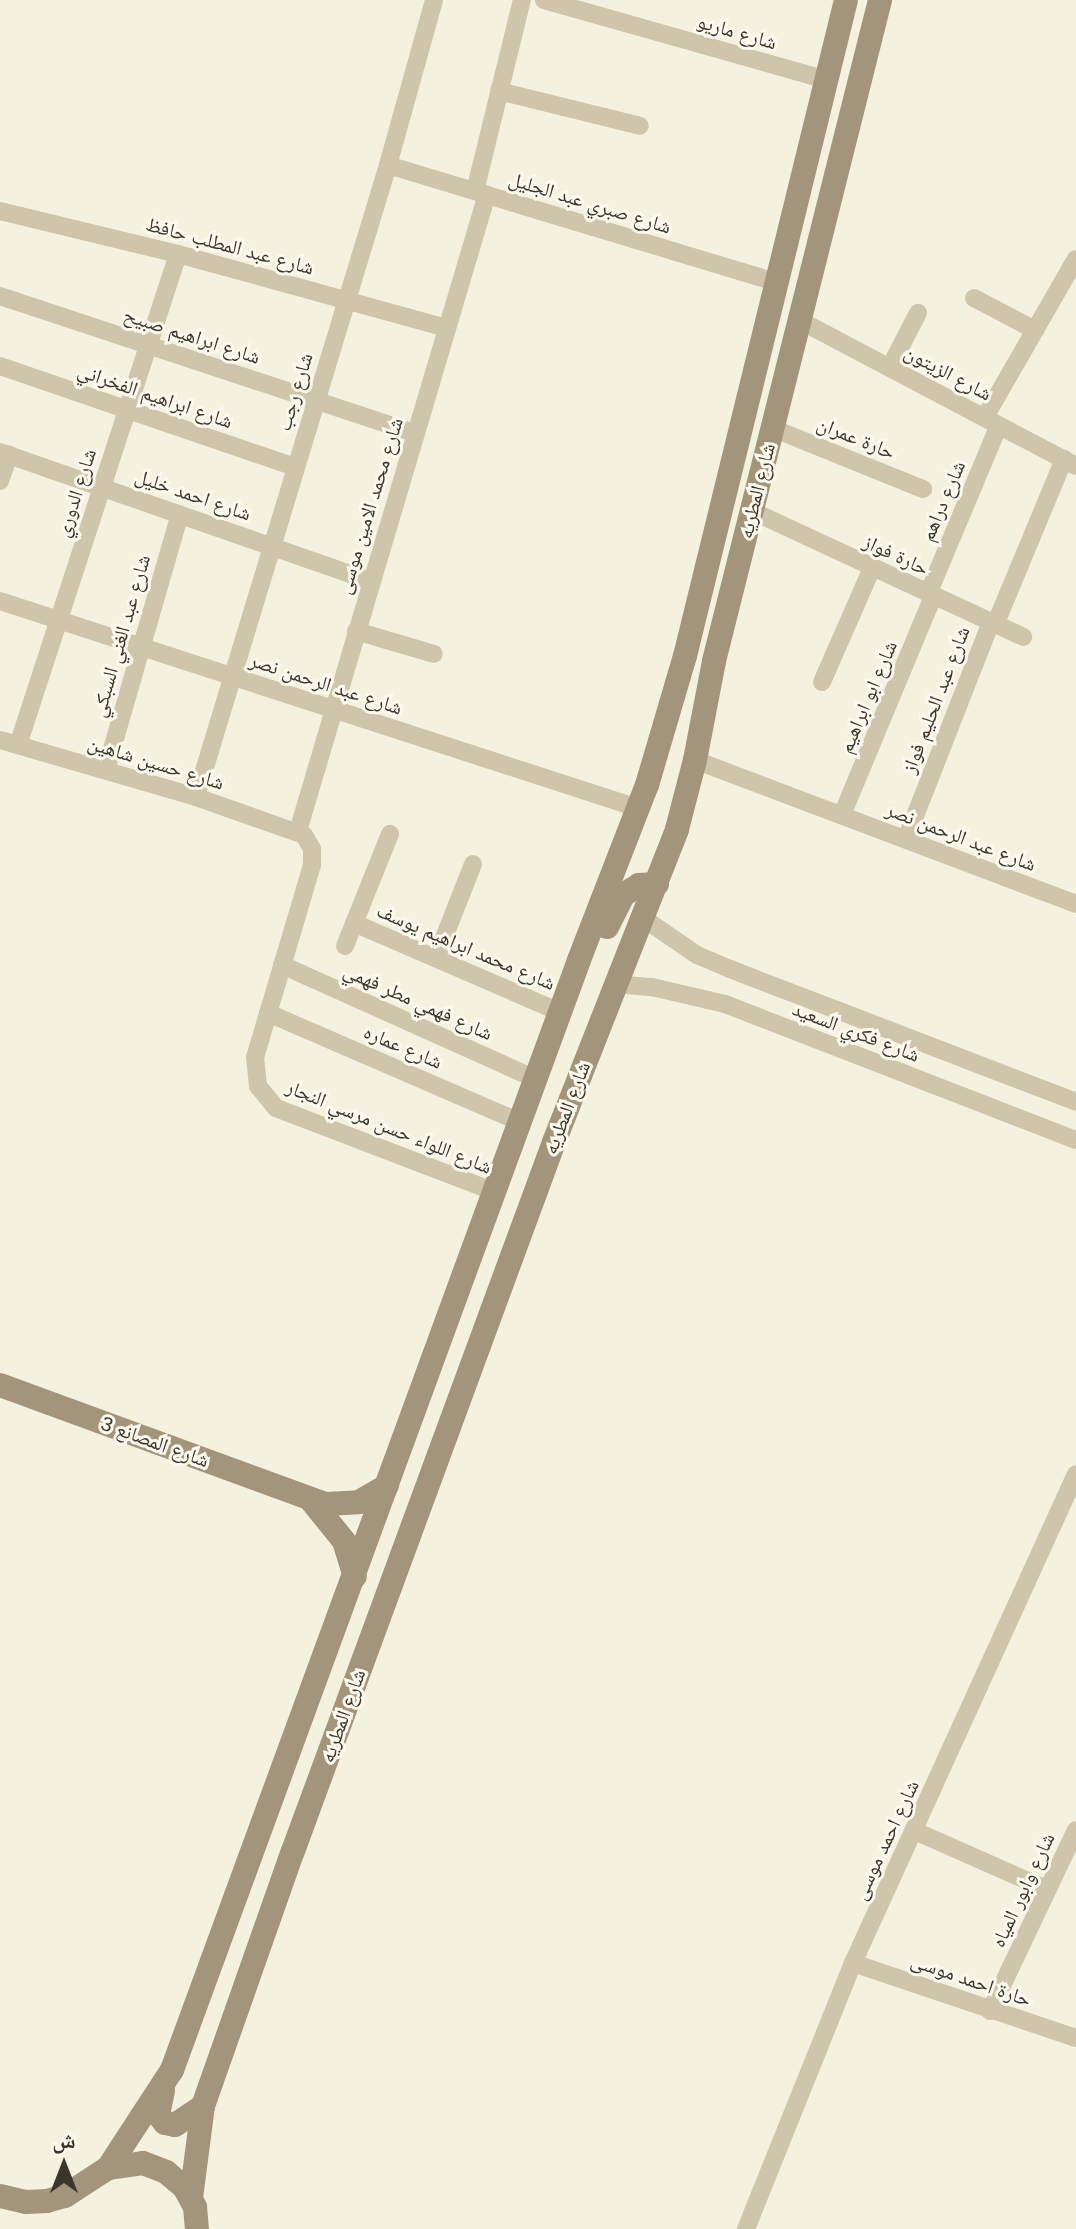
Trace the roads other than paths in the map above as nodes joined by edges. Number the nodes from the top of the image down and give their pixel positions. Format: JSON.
{"nodes":[{"id":1,"x":434,"y":0,"type":"edge"},
{"id":2,"x":522,"y":0,"type":"edge"},
{"id":3,"x":544,"y":0,"type":"edge"},
{"id":4,"x":846,"y":0,"type":"edge"},
{"id":5,"x":880,"y":0,"type":"edge"},
{"id":6,"x":826,"y":80,"type":"junction"},
{"id":7,"x":499,"y":91,"type":"junction"},
{"id":8,"x":640,"y":126,"type":"dead end"},
{"id":9,"x":388,"y":165,"type":"junction"},
{"id":10,"x":481,"y":193,"type":"junction"},
{"id":11,"x":0,"y":211,"type":"edge"},
{"id":12,"x":178,"y":254,"type":"junction"},
{"id":13,"x":1076,"y":259,"type":"edge"},
{"id":14,"x":780,"y":283,"type":"junction"},
{"id":15,"x":0,"y":296,"type":"edge"},
{"id":16,"x":974,"y":298,"type":"dead end"},
{"id":17,"x":347,"y":300,"type":"junction"},
{"id":18,"x":918,"y":313,"type":"dead end"},
{"id":19,"x":799,"y":320,"type":"junction"},
{"id":20,"x":447,"y":328,"type":"junction"},
{"id":21,"x":1035,"y":330,"type":"junction"},
{"id":22,"x":149,"y":345,"type":"junction"},
{"id":23,"x":0,"y":366,"type":"edge"},
{"id":24,"x":890,"y":367,"type":"junction"},
{"id":25,"x":316,"y":400,"type":"junction"},
{"id":26,"x":127,"y":410,"type":"junction"},
{"id":27,"x":992,"y":421,"type":"junction"},
{"id":28,"x":772,"y":428,"type":"junction"},
{"id":29,"x":415,"y":433,"type":"junction"},
{"id":30,"x":4,"y":454,"type":"edge"},
{"id":31,"x":1070,"y":463,"type":"edge"},
{"id":32,"x":295,"y":467,"type":"junction"},
{"id":33,"x":0,"y":481,"type":"edge"},
{"id":34,"x":101,"y":486,"type":"junction"},
{"id":35,"x":923,"y":489,"type":"dead end"},
{"id":36,"x":752,"y":511,"type":"junction"},
{"id":37,"x":180,"y":514,"type":"junction"},
{"id":38,"x":271,"y":546,"type":"junction"},
{"id":39,"x":872,"y":568,"type":"junction"},
{"id":40,"x":371,"y":581,"type":"junction"},
{"id":41,"x":931,"y":595,"type":"junction"},
{"id":42,"x":0,"y":601,"type":"edge"},
{"id":43,"x":58,"y":620,"type":"junction"},
{"id":44,"x":993,"y":623,"type":"junction"},
{"id":45,"x":356,"y":631,"type":"junction"},
{"id":46,"x":1023,"y":637,"type":"dead end"},
{"id":47,"x":139,"y":646,"type":"junction"},
{"id":48,"x":434,"y":654,"type":"dead end"},
{"id":49,"x":231,"y":676,"type":"junction"},
{"id":50,"x":822,"y":682,"type":"dead end"},
{"id":51,"x":332,"y":709,"type":"junction"},
{"id":52,"x":9,"y":743,"type":"edge"},
{"id":53,"x":695,"y":760,"type":"junction"},
{"id":54,"x":106,"y":770,"type":"junction"},
{"id":55,"x":196,"y":797,"type":"junction"},
{"id":56,"x":637,"y":812,"type":"junction"},
{"id":57,"x":842,"y":815,"type":"junction"},
{"id":58,"x":677,"y":829,"type":"junction"},
{"id":59,"x":298,"y":831,"type":"junction"},
{"id":60,"x":390,"y":834,"type":"dead end"},
{"id":61,"x":906,"y":839,"type":"junction"},
{"id":62,"x":473,"y":864,"type":"dead end"},
{"id":63,"x":657,"y":884,"type":"junction"},
{"id":64,"x":1076,"y":904,"type":"edge"},
{"id":65,"x":643,"y":918,"type":"junction"},
{"id":66,"x":354,"y":923,"type":"junction"},
{"id":67,"x":345,"y":946,"type":"dead end"},
{"id":68,"x":436,"y":958,"type":"junction"},
{"id":69,"x":579,"y":960,"type":"junction"},
{"id":70,"x":282,"y":965,"type":"junction"},
{"id":71,"x":615,"y":984,"type":"junction"},
{"id":72,"x":560,"y":1012,"type":"junction"},
{"id":73,"x":268,"y":1013,"type":"junction"},
{"id":74,"x":536,"y":1079,"type":"junction"},
{"id":75,"x":1076,"y":1102,"type":"edge"},
{"id":76,"x":520,"y":1122,"type":"junction"},
{"id":77,"x":1076,"y":1140,"type":"edge"},
{"id":78,"x":495,"y":1192,"type":"junction"},
{"id":79,"x":0,"y":1385,"type":"edge"},
{"id":80,"x":1076,"y":1474,"type":"edge"},
{"id":81,"x":387,"y":1486,"type":"junction"},
{"id":82,"x":310,"y":1499,"type":"junction"},
{"id":83,"x":355,"y":1576,"type":"junction"},
{"id":84,"x":1076,"y":1830,"type":"edge"},
{"id":85,"x":915,"y":1831,"type":"junction"},
{"id":86,"x":1048,"y":1890,"type":"junction"},
{"id":87,"x":853,"y":1963,"type":"junction"},
{"id":88,"x":990,"y":2011,"type":"junction"},
{"id":89,"x":1076,"y":2038,"type":"edge"},
{"id":90,"x":166,"y":2081,"type":"junction"},
{"id":91,"x":203,"y":2106,"type":"junction"},
{"id":92,"x":108,"y":2168,"type":"junction"},
{"id":93,"x":0,"y":2196,"type":"edge"},
{"id":94,"x":195,"y":2211,"type":"edge"},
{"id":95,"x":218,"y":2229,"type":"edge"},
{"id":96,"x":746,"y":2229,"type":"edge"}],
"edges":[{"from":1,"to":9,"type":"street","name":"شارع رجب"},
{"from":2,"to":7,"type":"street","name":"شارع محمد الامين موسى"},
{"from":3,"to":6,"type":"street","name":"شارع ماريو"},
{"from":4,"to":6,"type":"main road","name":"شارع المطريه"},
{"from":5,"to":19,"type":"main road","name":"شارع المطريه"},
{"from":6,"to":14,"type":"main road","name":"شارع المطريه"},
{"from":7,"to":8,"type":"street"},
{"from":7,"to":10,"type":"street","name":"شارع محمد الامين موسى"},
{"from":9,"to":10,"type":"street","name":"شارع صبري عبد الجليل"},
{"from":9,"to":17,"type":"street","name":"شارع رجب"},
{"from":10,"to":14,"type":"street","name":"شارع صبري عبد الجليل"},
{"from":10,"to":20,"type":"street","name":"شارع محمد الامين موسى"},
{"from":11,"to":12,"type":"street","name":"شارع عبد المطلب حافظ"},
{"from":12,"to":17,"type":"street","name":"شارع عبد المطلب حافظ"},
{"from":12,"to":22,"type":"street","name":"شارع الدوري"},
{"from":13,"to":21,"type":"street","name":"شارع دراهم"},
{"from":14,"to":56,"type":"main road","name":"شارع المطريه"},
{"from":15,"to":22,"type":"street","name":"شارع ابراهيم صبيح"},
{"from":16,"to":21,"type":"street"},
{"from":17,"to":20,"type":"street","name":"شارع عبد المطلب حافظ"},
{"from":17,"to":25,"type":"street","name":"شارع رجب"},
{"from":18,"to":24,"type":"street"},
{"from":19,"to":24,"type":"street","name":"شارع الزيتون"},
{"from":19,"to":28,"type":"main road","name":"شارع المطريه"},
{"from":20,"to":29,"type":"street","name":"شارع محمد الامين موسى"},
{"from":21,"to":27,"type":"street","name":"شارع دراهم"},
{"from":22,"to":25,"type":"street","name":"شارع ابراهيم صبيح"},
{"from":22,"to":26,"type":"street","name":"شارع الدوري"},
{"from":23,"to":26,"type":"street","name":"شارع ابراهيم الفخراني"},
{"from":24,"to":27,"type":"street","name":"شارع الزيتون"},
{"from":25,"to":29,"type":"street","name":"شارع ابراهيم صبيح"},
{"from":25,"to":32,"type":"street","name":"شارع رجب"},
{"from":26,"to":32,"type":"street","name":"شارع ابراهيم الفخراني"},
{"from":26,"to":34,"type":"street","name":"شارع الدوري"},
{"from":27,"to":31,"type":"street","name":"شارع الزيتون"},
{"from":27,"to":41,"type":"street","name":"شارع دراهم"},
{"from":28,"to":35,"type":"street","name":"حارة عمران"},
{"from":28,"to":36,"type":"main road","name":"شارع المطريه"},
{"from":29,"to":40,"type":"street","name":"شارع محمد الامين موسى"},
{"from":30,"to":33,"type":"street"},
{"from":30,"to":34,"type":"street","name":"شارع احمد خليل"},
{"from":31,"to":44,"type":"street","name":"شارع عبد الحليم فواز"},
{"from":32,"to":38,"type":"street","name":"شارع رجب"},
{"from":34,"to":37,"type":"street","name":"شارع احمد خليل"},
{"from":34,"to":43,"type":"street","name":"شارع الدوري"},
{"from":36,"to":39,"type":"street","name":"حارة فواز"},
{"from":36,"to":53,"type":"main road","name":"شارع المطريه"},
{"from":37,"to":38,"type":"street","name":"شارع احمد خليل"},
{"from":37,"to":47,"type":"street","name":"شارع عبد الغني السبكي"},
{"from":38,"to":40,"type":"street","name":"شارع احمد خليل"},
{"from":38,"to":49,"type":"street","name":"شارع رجب"},
{"from":39,"to":41,"type":"street","name":"حارة فواز"},
{"from":39,"to":50,"type":"street"},
{"from":40,"to":45,"type":"street","name":"شارع محمد الامين موسى"},
{"from":41,"to":44,"type":"street","name":"حارة فواز"},
{"from":41,"to":57,"type":"street","name":"شارع ابو ابراهيم"},
{"from":42,"to":43,"type":"street","name":"شارع عبد الرحمن نصر"},
{"from":43,"to":47,"type":"street","name":"شارع عبد الرحمن نصر"},
{"from":43,"to":52,"type":"street","name":"شارع الدوري"},
{"from":44,"to":46,"type":"street","name":"حارة فواز"},
{"from":44,"to":61,"type":"street","name":"شارع عبد الحليم فواز"},
{"from":45,"to":48,"type":"street"},
{"from":45,"to":51,"type":"street","name":"شارع محمد الامين موسى"},
{"from":47,"to":49,"type":"street","name":"شارع عبد الرحمن نصر"},
{"from":47,"to":54,"type":"street","name":"شارع عبد الغني السبكي"},
{"from":49,"to":51,"type":"street","name":"شارع عبد الرحمن نصر"},
{"from":49,"to":55,"type":"street","name":"شارع رجب"},
{"from":51,"to":56,"type":"street","name":"شارع عبد الرحمن نصر"},
{"from":51,"to":59,"type":"street","name":"شارع محمد الامين موسى"},
{"from":52,"to":54,"type":"street","name":"شارع حسين شاهين"},
{"from":53,"to":57,"type":"street","name":"شارع عبد الرحمن نصر"},
{"from":53,"to":58,"type":"main road","name":"شارع المطريه"},
{"from":54,"to":55,"type":"street","name":"شارع حسين شاهين"},
{"from":55,"to":59,"type":"street","name":"شارع حسين شاهين"},
{"from":56,"to":58,"type":"main road"},
{"from":56,"to":69,"type":"main road","name":"شارع المطريه"},
{"from":57,"to":61,"type":"street","name":"شارع عبد الرحمن نصر"},
{"from":58,"to":63,"type":"main road","name":"شارع المطريه"},
{"from":59,"to":70,"type":"street","name":"شارع اللواء حسن مرسي النجار"},
{"from":60,"to":66,"type":"street"},
{"from":61,"to":64,"type":"street","name":"شارع عبد الرحمن نصر"},
{"from":62,"to":68,"type":"street"},
{"from":63,"to":65,"type":"main road","name":"شارع المطريه"},
{"from":63,"to":69,"type":"main road"},
{"from":65,"to":71,"type":"main road","name":"شارع المطريه"},
{"from":65,"to":75,"type":"street","name":"شارع فكري السعيد"},
{"from":66,"to":67,"type":"street"},
{"from":66,"to":68,"type":"street","name":"شارع محمد ابراهيم يوسف"},
{"from":68,"to":72,"type":"street","name":"شارع محمد ابراهيم يوسف"},
{"from":69,"to":72,"type":"main road","name":"شارع المطريه"},
{"from":70,"to":73,"type":"street","name":"شارع اللواء حسن مرسي النجار"},
{"from":70,"to":74,"type":"street","name":"شارع فهمي مطر فهمي"},
{"from":71,"to":77,"type":"street","name":"شارع فكري السعيد"},
{"from":71,"to":91,"type":"main road","name":"شارع المطريه"},
{"from":72,"to":74,"type":"main road","name":"شارع المطريه"},
{"from":73,"to":76,"type":"street","name":"شارع عماره"},
{"from":73,"to":78,"type":"street","name":"شارع اللواء حسن مرسي النجار"},
{"from":74,"to":76,"type":"main road","name":"شارع المطريه"},
{"from":76,"to":78,"type":"main road","name":"شارع المطريه"},
{"from":78,"to":81,"type":"main road","name":"شارع المطريه"},
{"from":79,"to":82,"type":"main road","name":"شارع المصانع 3"},
{"from":80,"to":85,"type":"street","name":"شارع احمد موسى"},
{"from":81,"to":82,"type":"main road","name":"شارع المصانع 3"},
{"from":81,"to":83,"type":"main road","name":"شارع المطريه"},
{"from":82,"to":83,"type":"main road"},
{"from":83,"to":90,"type":"main road","name":"شارع المطريه"},
{"from":84,"to":86,"type":"street","name":"شارع وابور المياه"},
{"from":85,"to":86,"type":"street"},
{"from":85,"to":87,"type":"street","name":"شارع احمد موسى"},
{"from":86,"to":88,"type":"street","name":"شارع وابور المياه"},
{"from":87,"to":88,"type":"street","name":"حارة احمد موسى"},
{"from":87,"to":96,"type":"street","name":"شارع احمد موسى"},
{"from":88,"to":89,"type":"street","name":"حارة احمد موسى"},
{"from":90,"to":91,"type":"main road"},
{"from":90,"to":92,"type":"main road","name":"شارع المطريه"},
{"from":91,"to":94,"type":"main road","name":"شارع المطريه"},
{"from":92,"to":93,"type":"main road"},
{"from":92,"to":94,"type":"main road"},
{"from":94,"to":95,"type":"main road"}]}
